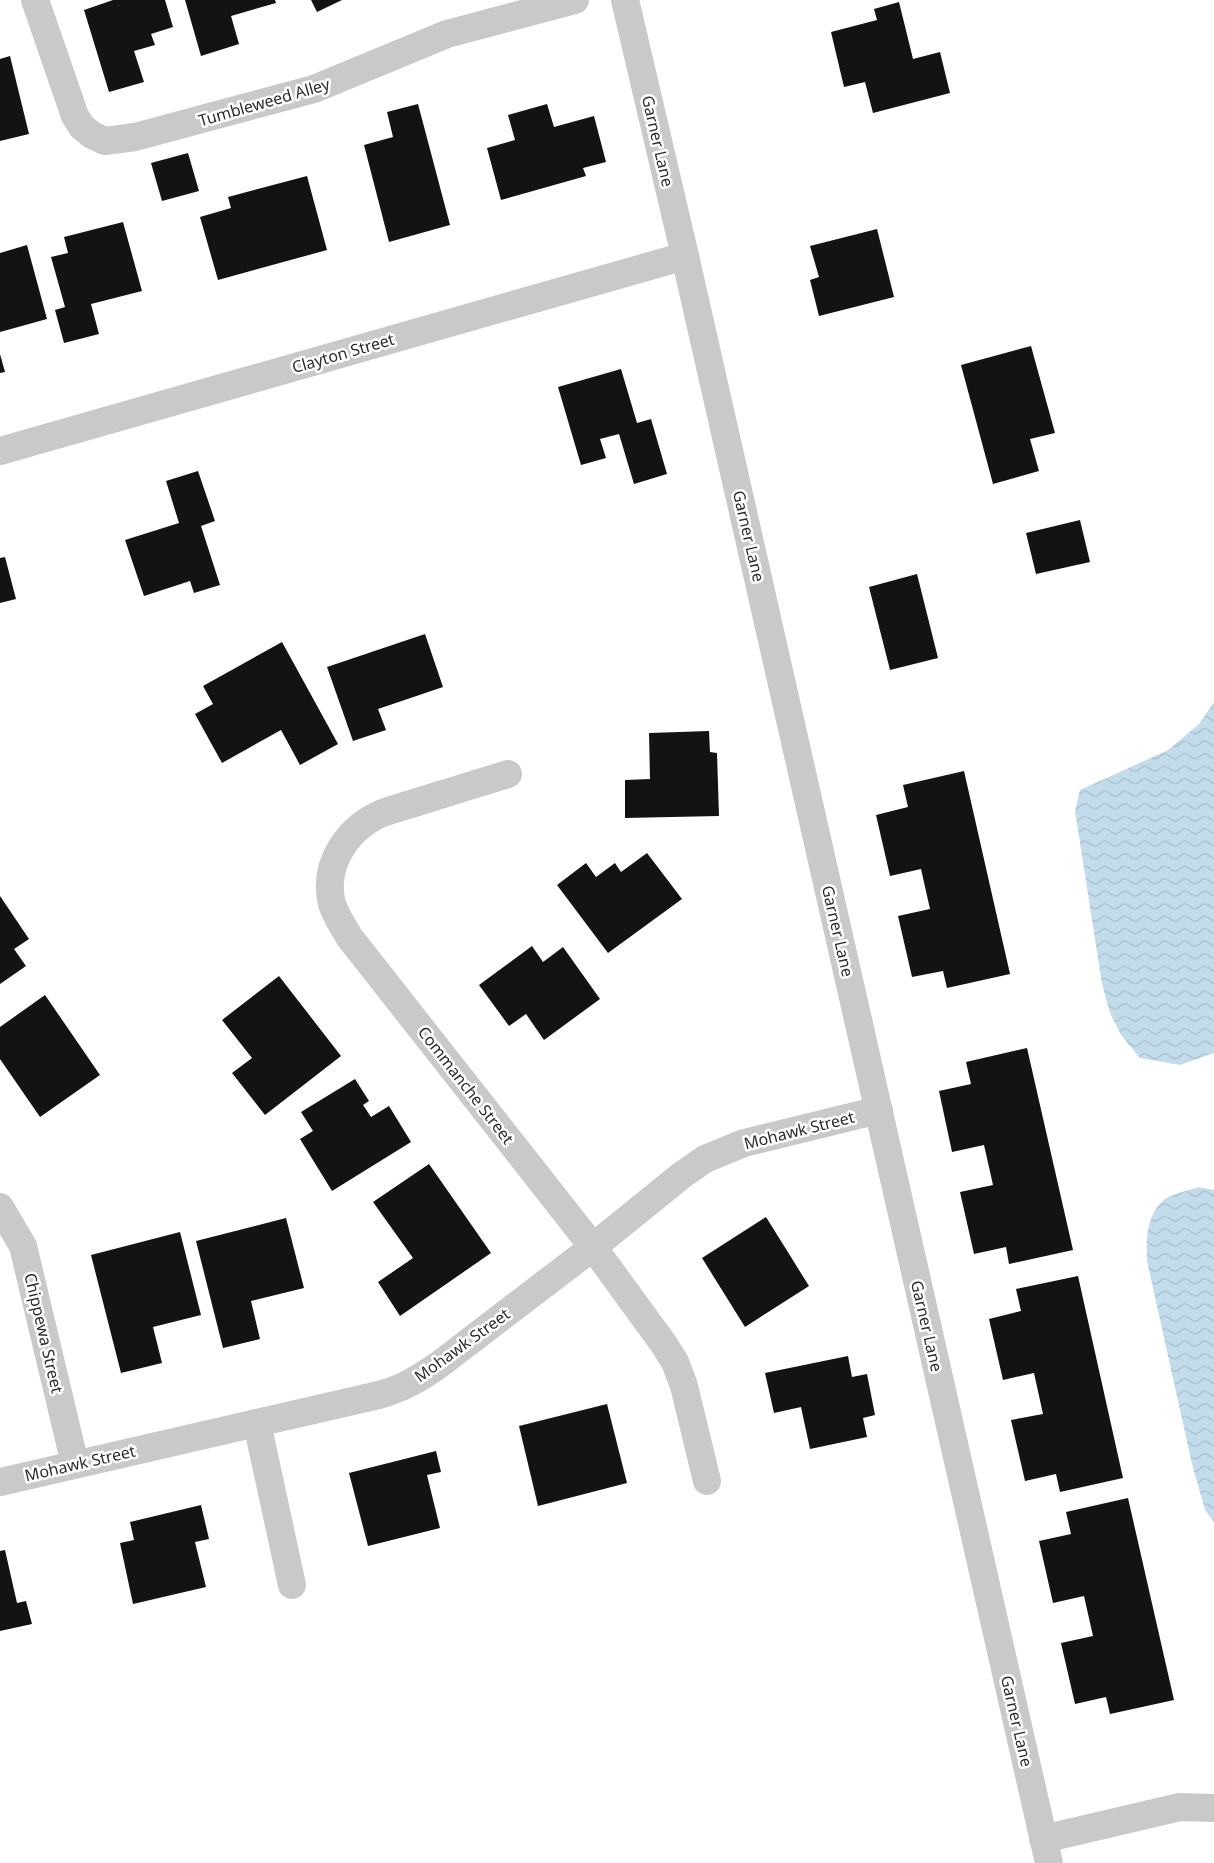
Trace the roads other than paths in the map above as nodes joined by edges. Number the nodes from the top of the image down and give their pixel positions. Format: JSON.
{"nodes":[{"id":1,"x":35,"y":0,"type":"edge"},
{"id":2,"x":575,"y":0,"type":"edge"},
{"id":3,"x":625,"y":0,"type":"edge"},
{"id":4,"x":685,"y":256,"type":"junction"},
{"id":5,"x":0,"y":450,"type":"edge"},
{"id":6,"x":508,"y":774,"type":"dead end"},
{"id":7,"x":878,"y":1110,"type":"junction"},
{"id":8,"x":0,"y":1207,"type":"edge"},
{"id":9,"x":593,"y":1247,"type":"junction"},
{"id":10,"x":257,"y":1423,"type":"junction"},
{"id":11,"x":75,"y":1464,"type":"junction"},
{"id":12,"x":707,"y":1481,"type":"dead end"},
{"id":13,"x":0,"y":1482,"type":"edge"},
{"id":14,"x":292,"y":1586,"type":"dead end"},
{"id":15,"x":1214,"y":1808,"type":"edge"},
{"id":16,"x":1046,"y":1851,"type":"edge"}],
"edges":[{"from":1,"to":2,"type":"street","name":"Tumbleweed Alley"},
{"from":3,"to":4,"type":"street","name":"Garner Lane"},
{"from":4,"to":5,"type":"street","name":"Clayton Street"},
{"from":4,"to":7,"type":"street","name":"Garner Lane"},
{"from":6,"to":9,"type":"street","name":"Commanche Street"},
{"from":7,"to":9,"type":"street","name":"Mohawk Street"},
{"from":7,"to":16,"type":"street","name":"Garner Lane"},
{"from":8,"to":11,"type":"street","name":"Chippewa Street"},
{"from":9,"to":10,"type":"street","name":"Mohawk Street"},
{"from":9,"to":12,"type":"street","name":"Commanche Street"},
{"from":10,"to":11,"type":"street","name":"Mohawk Street"},
{"from":10,"to":14,"type":"street"},
{"from":11,"to":13,"type":"street","name":"Mohawk Street"},
{"from":15,"to":16,"type":"street"}]}
